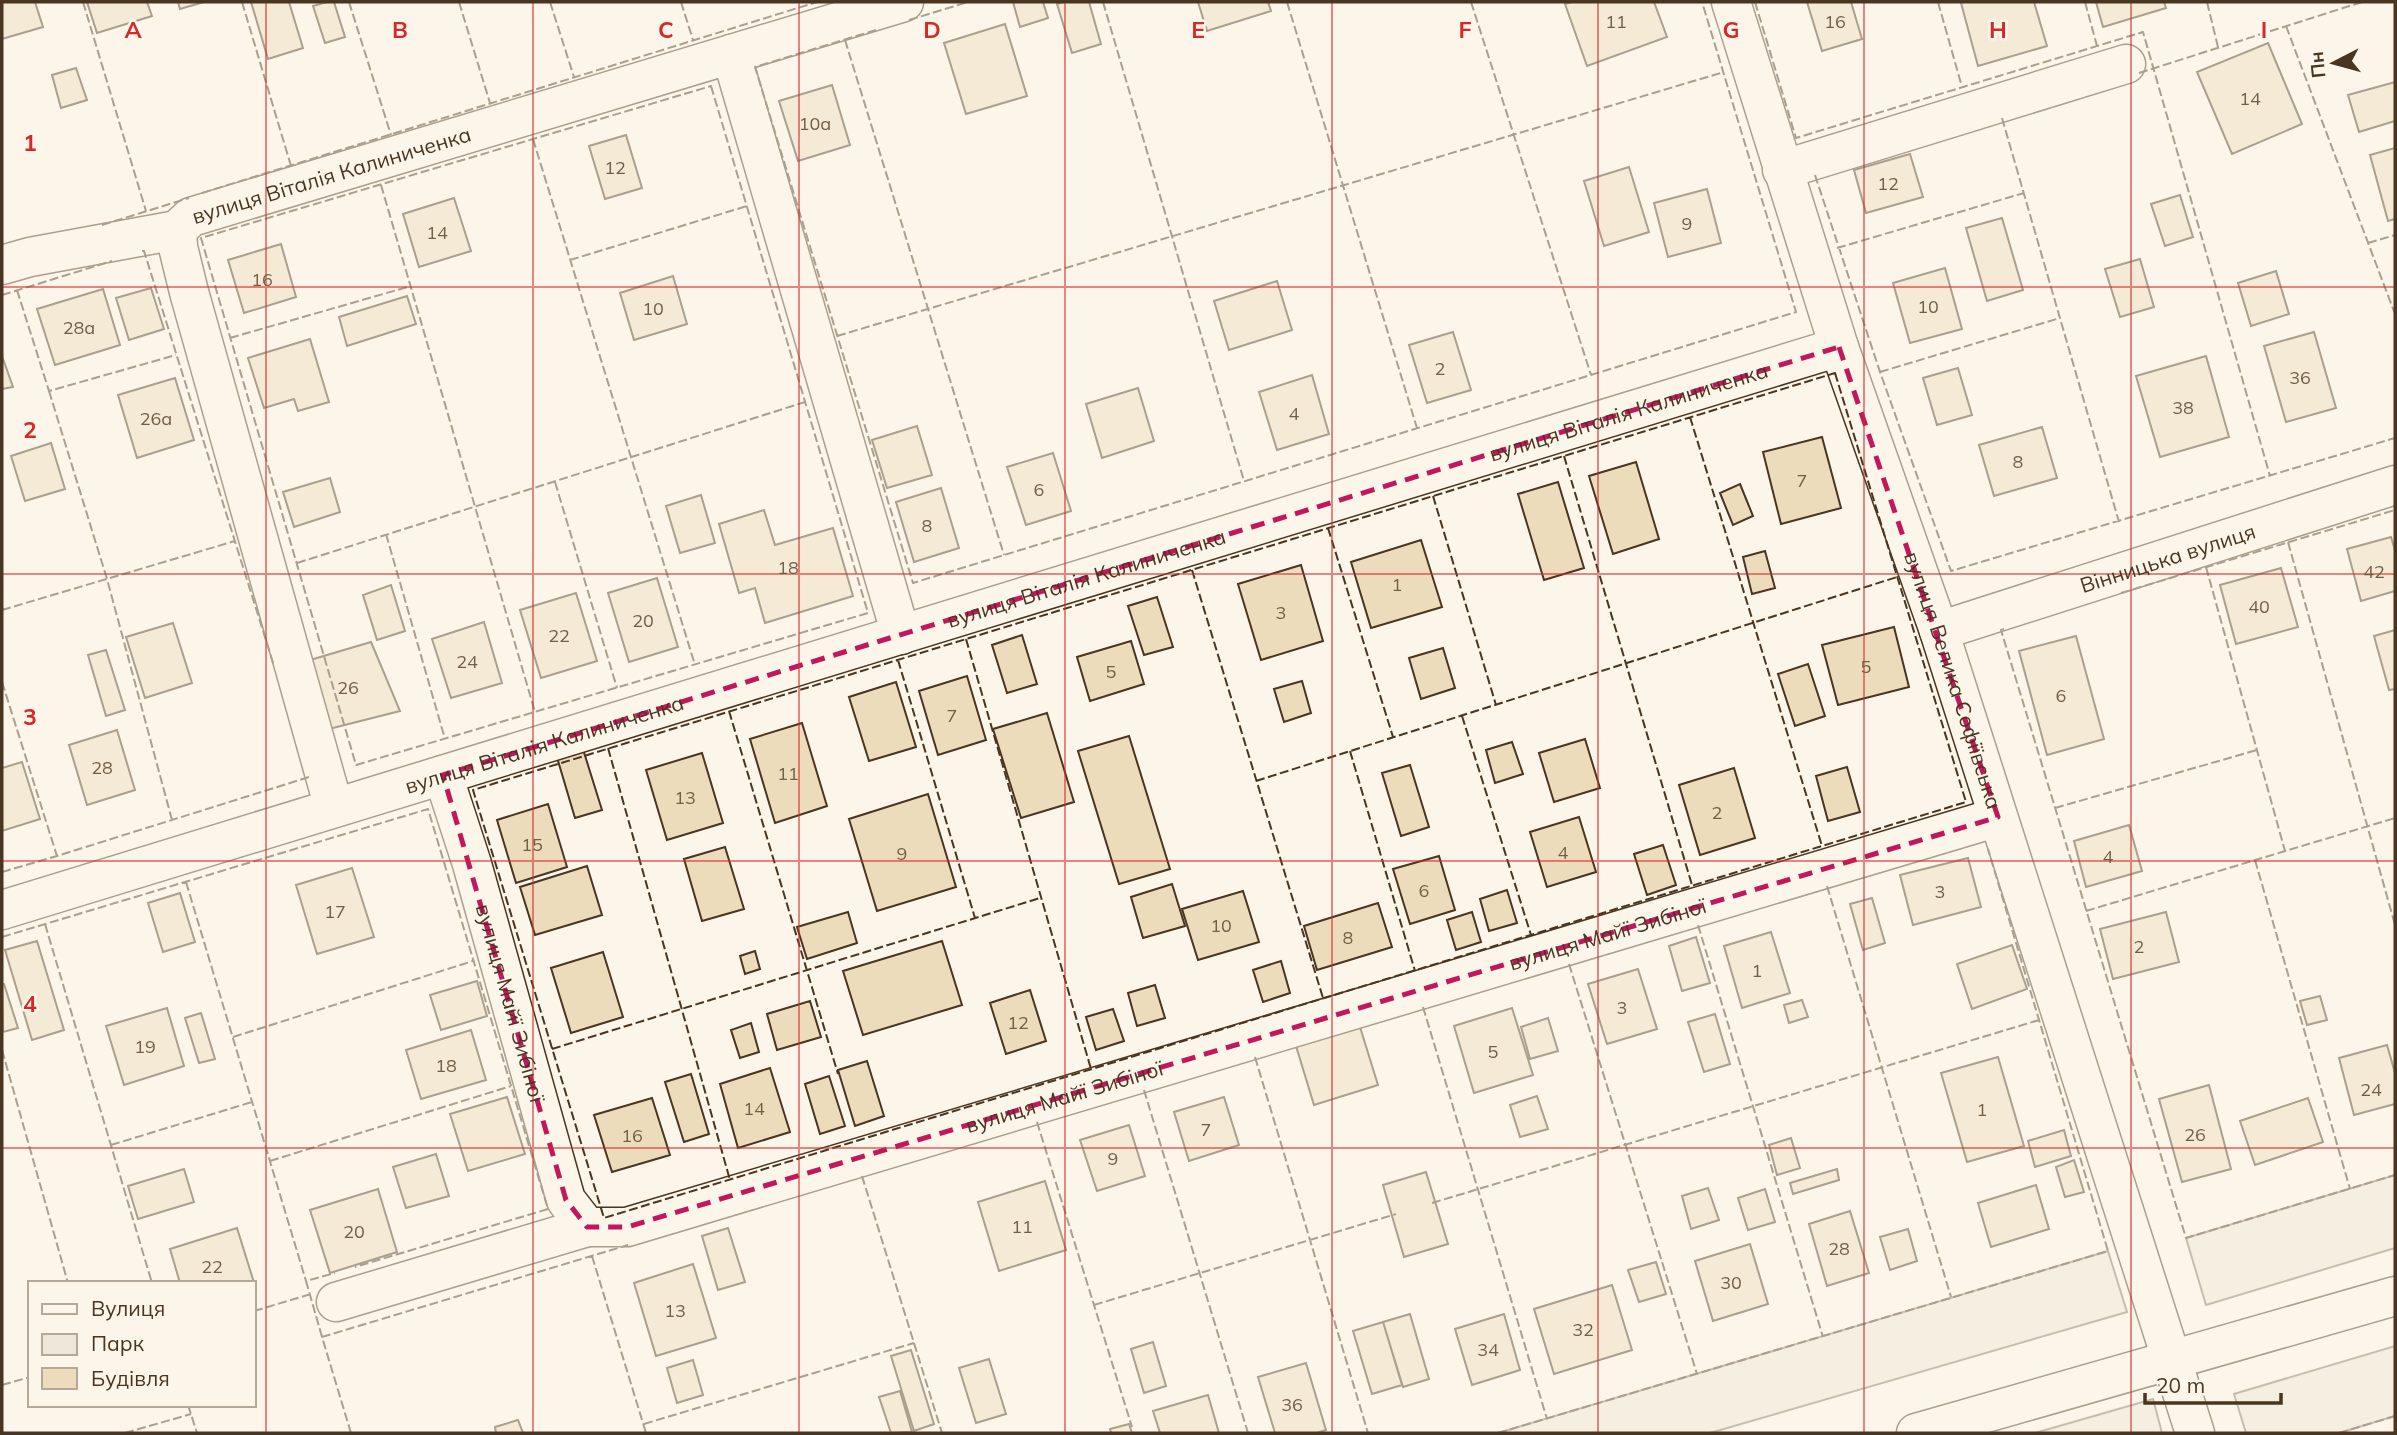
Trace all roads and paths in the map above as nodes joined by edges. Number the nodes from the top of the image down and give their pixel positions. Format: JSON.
{"nodes":[{"id":1,"x":904,"y":2,"type":"edge"},
{"id":2,"x":1731,"y":2,"type":"edge"},
{"id":3,"x":731,"y":54,"type":"junction"},
{"id":4,"x":2126,"y":64,"type":"dead end"},
{"id":5,"x":1782,"y":170,"type":"junction"},
{"id":6,"x":177,"y":230,"type":"junction"},
{"id":7,"x":2,"y":265,"type":"edge"},
{"id":8,"x":1839,"y":347,"type":"junction"},
{"id":9,"x":2395,"y":485,"type":"edge"},
{"id":10,"x":1939,"y":631,"type":"junction"},
{"id":11,"x":901,"y":635,"type":"junction"},
{"id":12,"x":443,"y":775,"type":"junction"},
{"id":13,"x":334,"y":808,"type":"junction"},
{"id":14,"x":1998,"y":817,"type":"junction"},
{"id":15,"x":2,"y":910,"type":"edge"},
{"id":16,"x":587,"y":1227,"type":"junction"},
{"id":17,"x":2395,"y":1296,"type":"edge"},
{"id":18,"x":336,"y":1302,"type":"dead end"},
{"id":19,"x":2173,"y":1360,"type":"junction"},
{"id":20,"x":1916,"y":1433,"type":"edge"},
{"id":21,"x":2195,"y":1433,"type":"edge"}],
"edges":[{"from":1,"to":3,"type":"street","name":"вулиця Віталія Калиниченка"},
{"from":2,"to":5,"type":"street","name":"вулиця Велика Софіївська"},
{"from":3,"to":6,"type":"street","name":"вулиця Віталія Калиниченка"},
{"from":3,"to":11,"type":"street"},
{"from":4,"to":5,"type":"street"},
{"from":5,"to":8,"type":"street","name":"вулиця Велика Софіївська"},
{"from":6,"to":7,"type":"street"},
{"from":6,"to":13,"type":"street","name":"вулиця Віталія Калиниченка"},
{"from":8,"to":10,"type":"street","name":"вулиця Велика Софіївська"},
{"from":8,"to":11,"type":"street","name":"вулиця Віталія Калиниченка"},
{"from":9,"to":10,"type":"street","name":"Вінницька вулиця"},
{"from":10,"to":14,"type":"street","name":"вулиця Велика Софіївська"},
{"from":11,"to":12,"type":"street","name":"вулиця Віталія Калиниченка"},
{"from":12,"to":13,"type":"street","name":"вулиця Віталія Калиниченка"},
{"from":12,"to":16,"type":"street","name":"вулиця Майї Зибіної"},
{"from":13,"to":15,"type":"street","name":"вулиця Віталія Калиниченка"},
{"from":14,"to":16,"type":"street","name":"вулиця Майї Зибіної"},
{"from":14,"to":19,"type":"street","name":"вулиця Велика Софіївська"},
{"from":16,"to":18,"type":"street"},
{"from":17,"to":19,"type":"street"},
{"from":19,"to":20,"type":"street"},
{"from":19,"to":21,"type":"street","name":"вулиця Велика Софіївська"}]}
